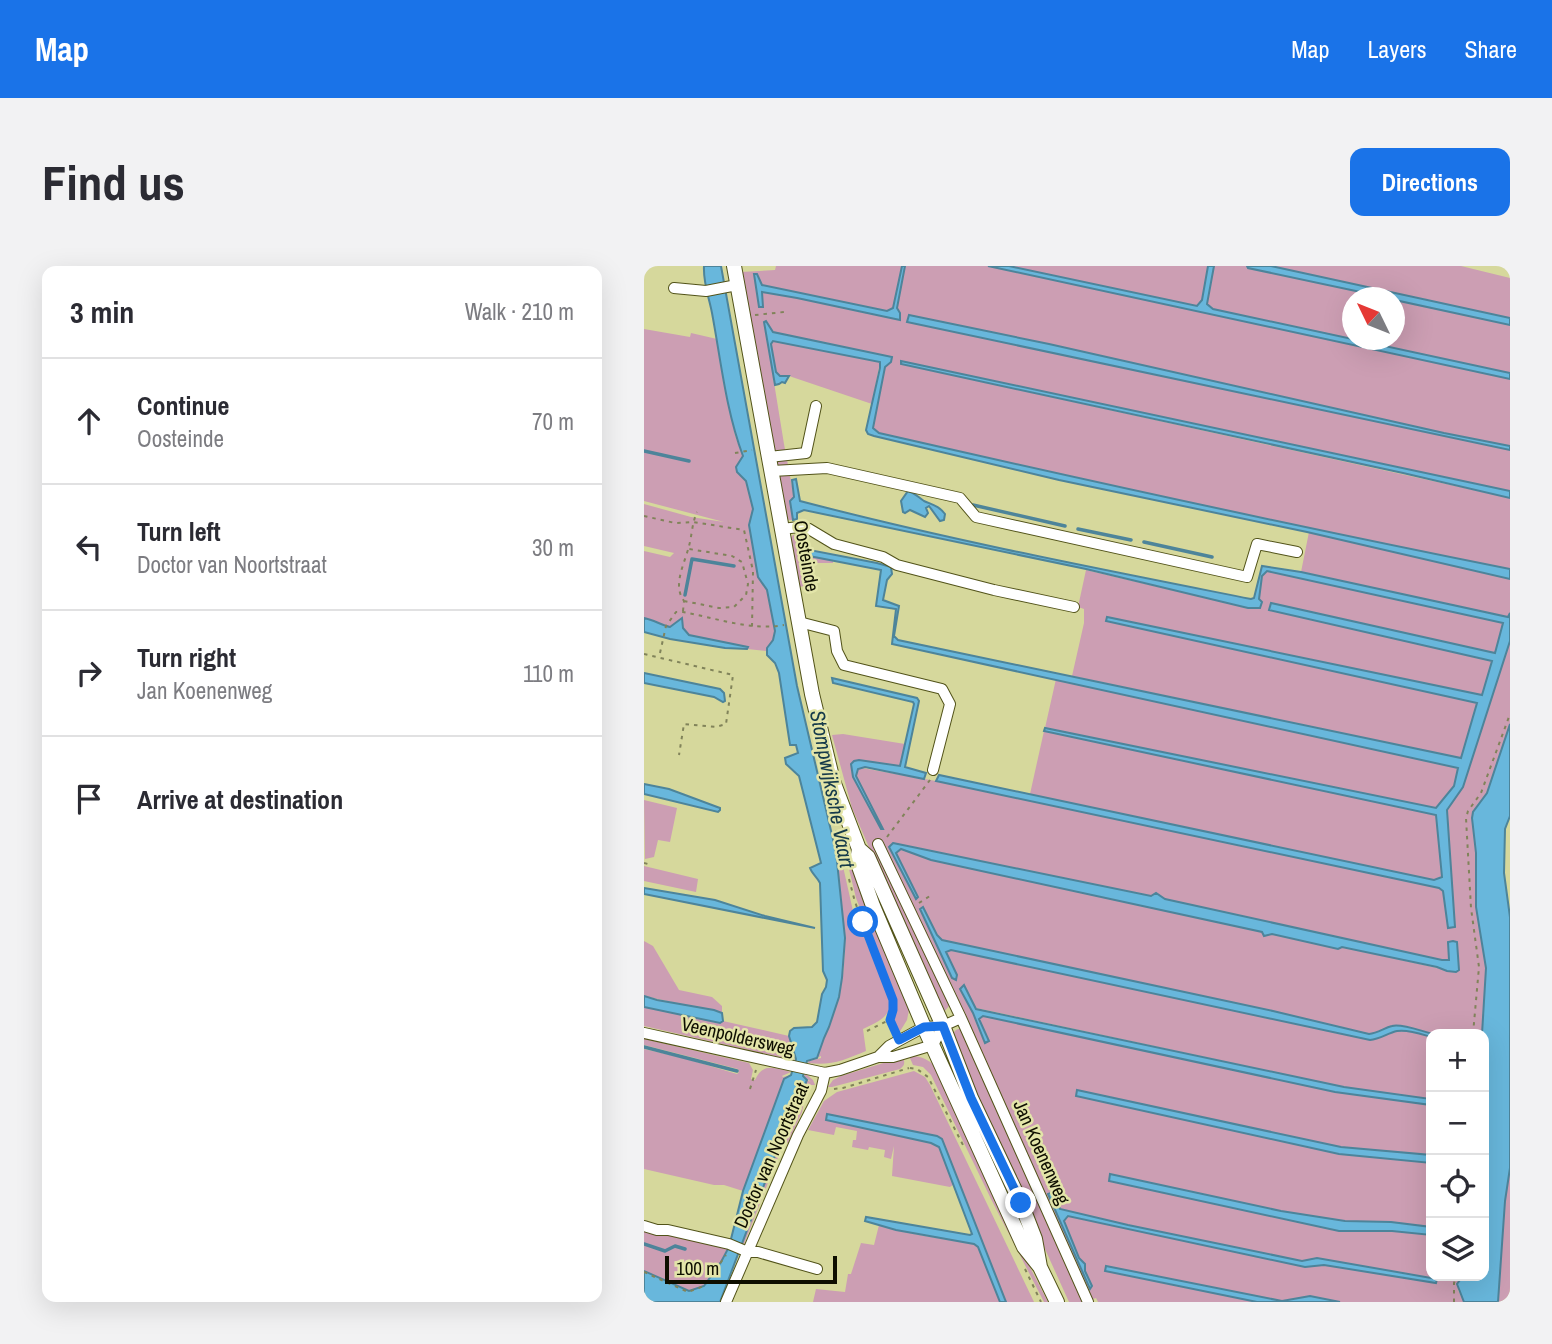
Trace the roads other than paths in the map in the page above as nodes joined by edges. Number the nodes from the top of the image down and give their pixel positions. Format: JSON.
{"nodes":[{"id":1,"x":734,"y":266,"type":"edge"},
{"id":2,"x":732,"y":286,"type":"junction"},
{"id":3,"x":674,"y":288,"type":"dead end"},
{"id":4,"x":816,"y":406,"type":"dead end"},
{"id":5,"x":766,"y":459,"type":"junction"},
{"id":6,"x":782,"y":529,"type":"junction"},
{"id":7,"x":1297,"y":552,"type":"dead end"},
{"id":8,"x":1074,"y":607,"type":"dead end"},
{"id":9,"x":794,"y":624,"type":"junction"},
{"id":10,"x":933,"y":770,"type":"road end"},
{"id":11,"x":878,"y":844,"type":"dead end"},
{"id":12,"x":859,"y":849,"type":"junction"},
{"id":13,"x":961,"y":1018,"type":"junction"},
{"id":14,"x":943,"y":1026,"type":"junction"},
{"id":15,"x":924,"y":1027,"type":"junction"},
{"id":16,"x":644,"y":1033,"type":"edge"},
{"id":17,"x":933,"y":1045,"type":"junction"},
{"id":18,"x":878,"y":1057,"type":"junction"},
{"id":19,"x":825,"y":1073,"type":"junction"},
{"id":20,"x":644,"y":1226,"type":"edge"},
{"id":21,"x":744,"y":1250,"type":"junction"},
{"id":22,"x":1040,"y":1267,"type":"junction"},
{"id":23,"x":817,"y":1269,"type":"dead end"},
{"id":24,"x":726,"y":1302,"type":"edge"},
{"id":25,"x":1057,"y":1302,"type":"edge"},
{"id":26,"x":1088,"y":1302,"type":"edge"}],
"edges":[{"from":1,"to":2,"type":"main road","name":"Oosteinde"},
{"from":2,"to":3,"type":"street"},
{"from":2,"to":5,"type":"main road","name":"Oosteinde"},
{"from":4,"to":5,"type":"street"},
{"from":5,"to":6,"type":"main road","name":"Oosteinde"},
{"from":5,"to":7,"type":"street"},
{"from":6,"to":8,"type":"street"},
{"from":6,"to":9,"type":"main road","name":"Oosteinde"},
{"from":9,"to":10,"type":"street"},
{"from":9,"to":12,"type":"main road","name":"Oosteinde"},
{"from":11,"to":13,"type":"street"},
{"from":12,"to":14,"type":"main road","name":"Oosteinde"},
{"from":12,"to":15,"type":"main road","name":"Oosteinde"},
{"from":13,"to":14,"type":"street","name":"Doctor van Noortstraat"},
{"from":13,"to":26,"type":"street","name":"Jan Koenenweg"},
{"from":14,"to":15,"type":"street","name":"Doctor van Noortstraat"},
{"from":14,"to":17,"type":"street"},
{"from":14,"to":22,"type":"main road","name":"Jan Koenenweg"},
{"from":15,"to":17,"type":"main road","name":"Oosteinde"},
{"from":15,"to":18,"type":"street","name":"Doctor van Noortstraat"},
{"from":16,"to":19,"type":"street","name":"Veenpoldersweg"},
{"from":17,"to":18,"type":"street","name":"Doctor van Noortstraat"},
{"from":17,"to":22,"type":"main road","name":"Jan Koenenweg"},
{"from":18,"to":19,"type":"street","name":"Doctor van Noortstraat"},
{"from":19,"to":21,"type":"street","name":"Doctor van Noortstraat"},
{"from":20,"to":21,"type":"street"},
{"from":21,"to":23,"type":"street"},
{"from":21,"to":24,"type":"street","name":"Doctor van Noortstraat"},
{"from":22,"to":25,"type":"main road","name":"Jan Koenenweg"}]}
